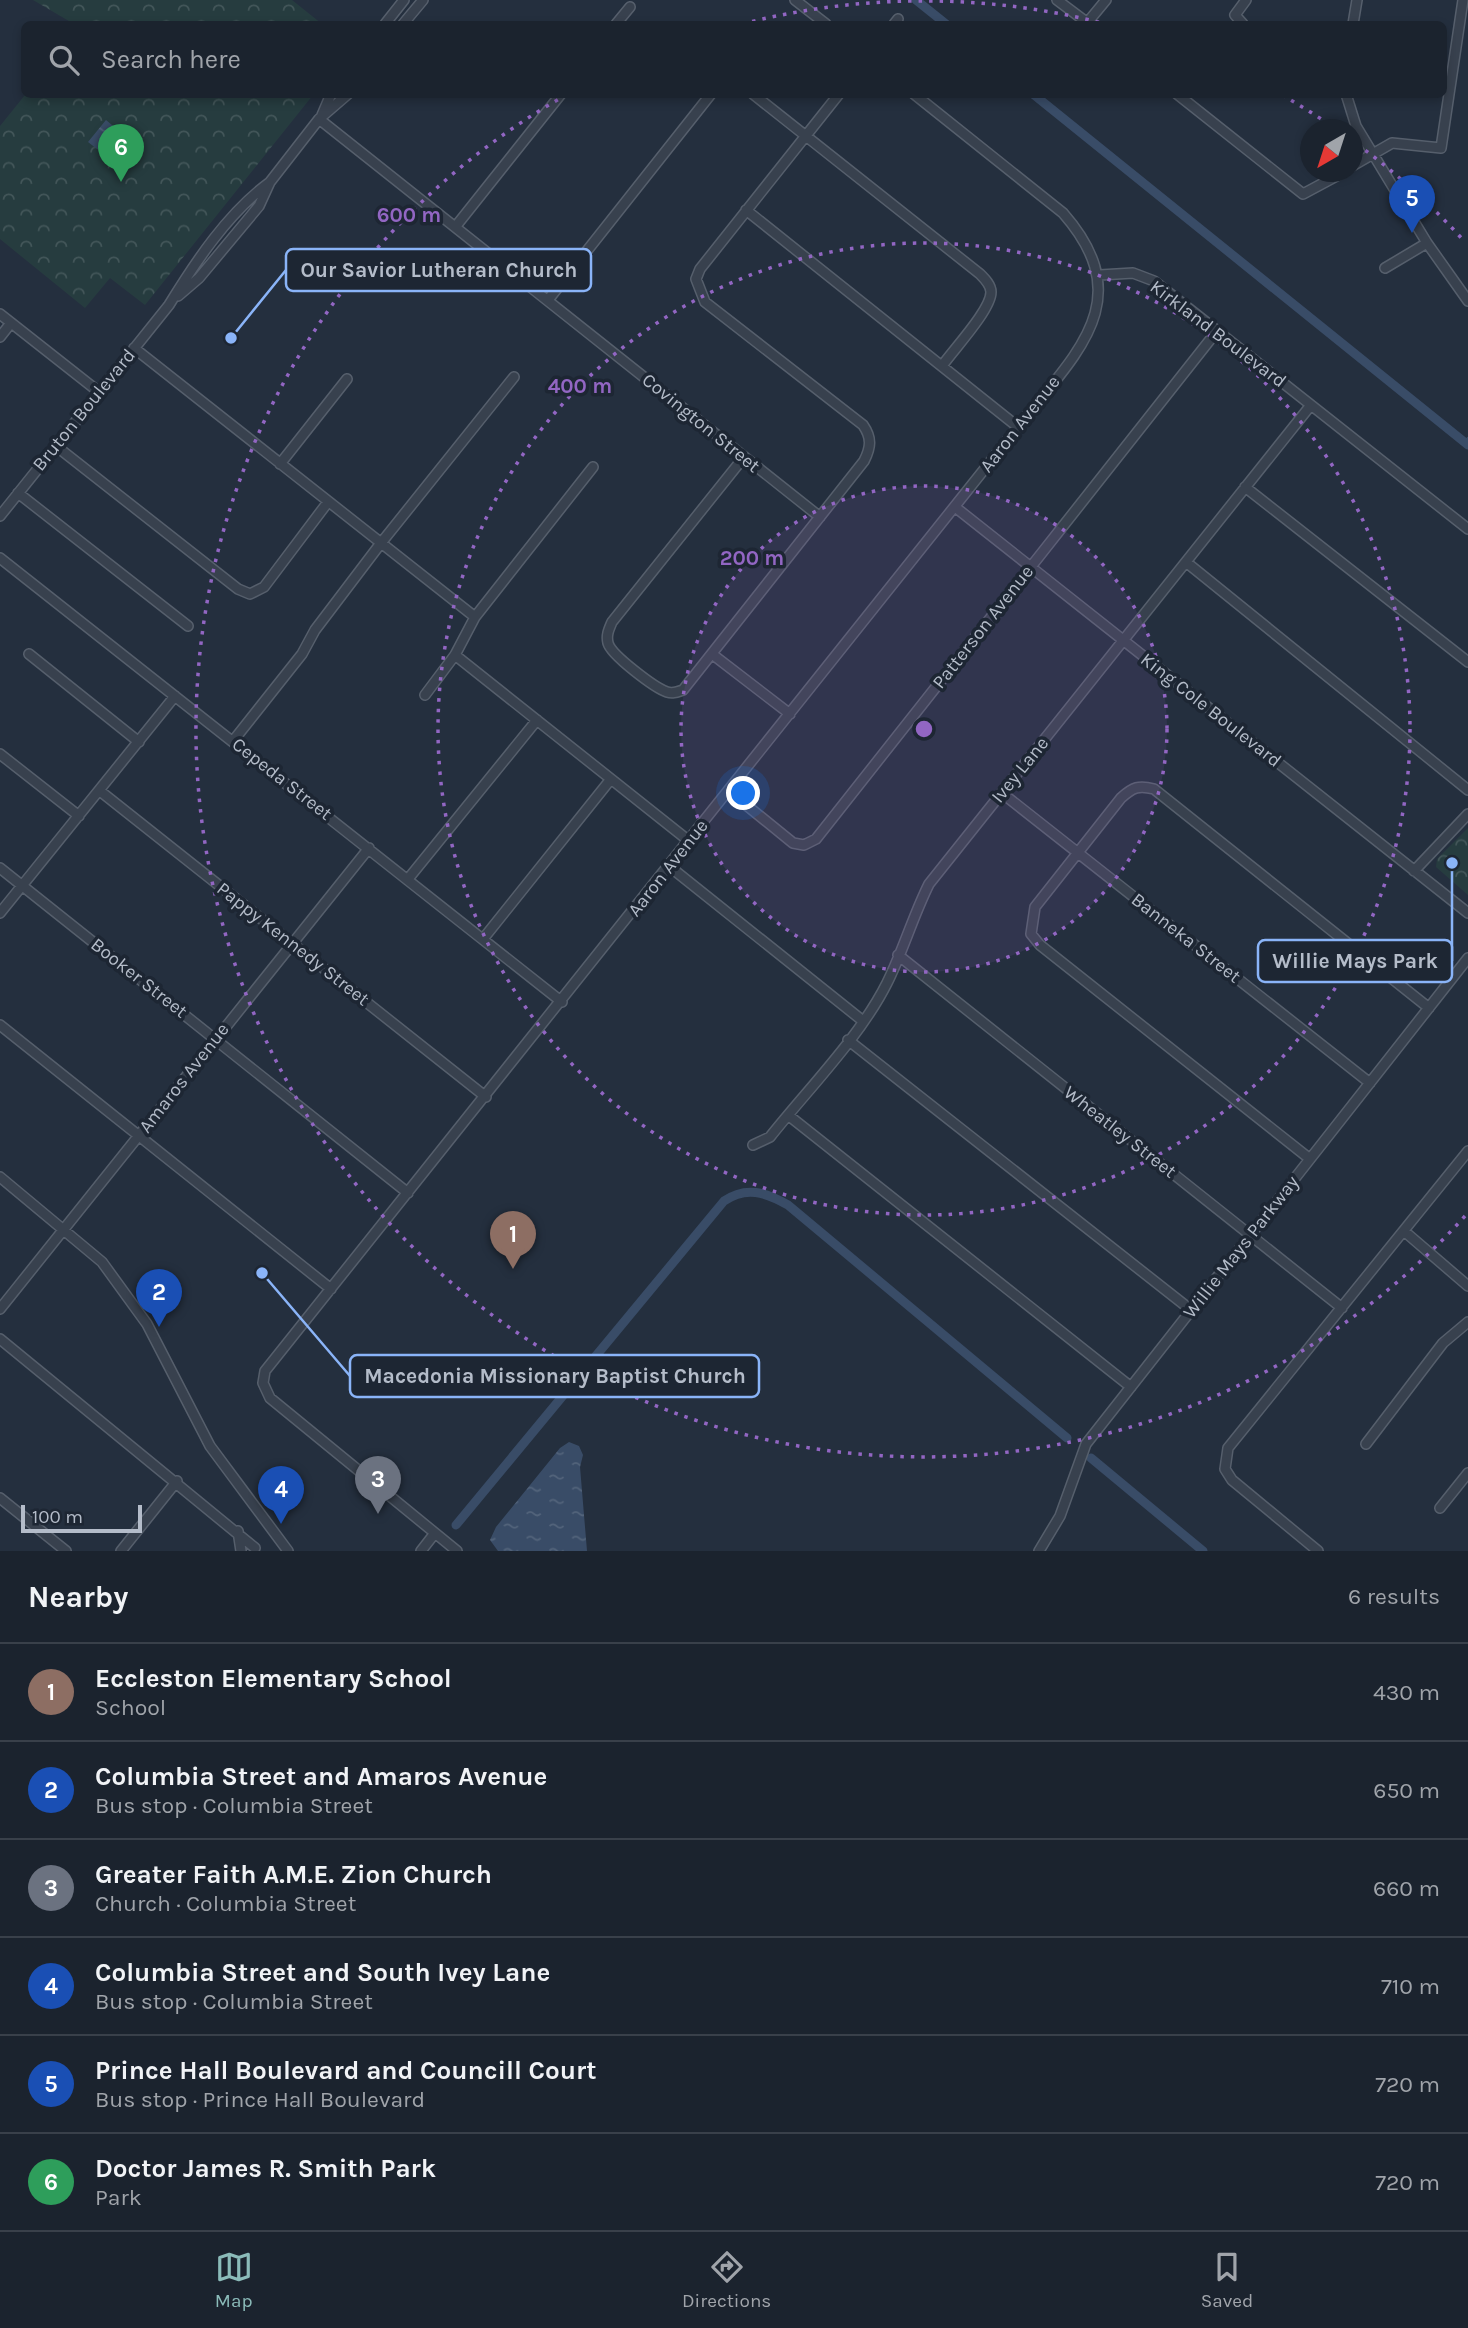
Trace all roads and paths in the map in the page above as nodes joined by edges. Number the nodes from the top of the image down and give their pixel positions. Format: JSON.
{"nodes":[{"id":1,"x":404,"y":0,"type":"edge"},
{"id":2,"x":423,"y":0,"type":"edge"},
{"id":3,"x":795,"y":0,"type":"edge"},
{"id":4,"x":1057,"y":0,"type":"edge"},
{"id":5,"x":1106,"y":0,"type":"edge"},
{"id":6,"x":1246,"y":0,"type":"edge"},
{"id":7,"x":1357,"y":0,"type":"edge"},
{"id":8,"x":1463,"y":0,"type":"edge"},
{"id":9,"x":630,"y":8,"type":"dead end"},
{"id":10,"x":387,"y":21,"type":"edge"},
{"id":11,"x":406,"y":21,"type":"edge"},
{"id":12,"x":619,"y":21,"type":"edge"},
{"id":13,"x":822,"y":21,"type":"edge"},
{"id":14,"x":1084,"y":21,"type":"edge"},
{"id":15,"x":1090,"y":21,"type":"edge"},
{"id":16,"x":1240,"y":21,"type":"edge"},
{"id":17,"x":1354,"y":21,"type":"edge"},
{"id":18,"x":329,"y":98,"type":"edge"},
{"id":19,"x":344,"y":98,"type":"edge"},
{"id":20,"x":558,"y":98,"type":"edge"},
{"id":21,"x":708,"y":98,"type":"edge"},
{"id":22,"x":758,"y":98,"type":"edge"},
{"id":23,"x":836,"y":98,"type":"edge"},
{"id":24,"x":919,"y":98,"type":"edge"},
{"id":25,"x":1182,"y":98,"type":"edge"},
{"id":26,"x":1347,"y":98,"type":"edge"},
{"id":27,"x":320,"y":120,"type":"junction"},
{"id":28,"x":806,"y":135,"type":"junction"},
{"id":29,"x":1373,"y":153,"type":"junction"},
{"id":30,"x":1363,"y":160,"type":"edge"},
{"id":31,"x":1325,"y":182,"type":"edge"},
{"id":32,"x":746,"y":210,"type":"junction"},
{"id":33,"x":456,"y":226,"type":"junction"},
{"id":34,"x":1427,"y":243,"type":"junction"},
{"id":35,"x":1385,"y":268,"type":"dead end"},
{"id":36,"x":1100,"y":275,"type":"junction"},
{"id":37,"x":548,"y":300,"type":"junction"},
{"id":38,"x":1468,"y":301,"type":"edge"},
{"id":39,"x":0,"y":314,"type":"edge"},
{"id":40,"x":11,"y":323,"type":"junction"},
{"id":41,"x":1217,"y":331,"type":"junction"},
{"id":42,"x":0,"y":337,"type":"edge"},
{"id":43,"x":134,"y":348,"type":"junction"},
{"id":44,"x":942,"y":366,"type":"junction"},
{"id":45,"x":514,"y":377,"type":"dead end"},
{"id":46,"x":347,"y":379,"type":"dead end"},
{"id":47,"x":99,"y":392,"type":"junction"},
{"id":48,"x":1311,"y":405,"type":"junction"},
{"id":49,"x":1018,"y":427,"type":"junction"},
{"id":50,"x":56,"y":446,"type":"junction"},
{"id":51,"x":744,"y":457,"type":"junction"},
{"id":52,"x":280,"y":464,"type":"junction"},
{"id":53,"x":593,"y":467,"type":"dead end"},
{"id":54,"x":1245,"y":487,"type":"junction"},
{"id":55,"x":18,"y":493,"type":"junction"},
{"id":56,"x":328,"y":502,"type":"junction"},
{"id":57,"x":955,"y":507,"type":"junction"},
{"id":58,"x":0,"y":516,"type":"edge"},
{"id":59,"x":820,"y":517,"type":"junction"},
{"id":60,"x":1468,"y":529,"type":"edge"},
{"id":61,"x":381,"y":543,"type":"junction"},
{"id":62,"x":0,"y":558,"type":"edge"},
{"id":63,"x":1186,"y":562,"type":"junction"},
{"id":64,"x":1031,"y":567,"type":"junction"},
{"id":65,"x":475,"y":617,"type":"junction"},
{"id":66,"x":188,"y":626,"type":"dead end"},
{"id":67,"x":1123,"y":641,"type":"junction"},
{"id":68,"x":29,"y":654,"type":"dead end"},
{"id":69,"x":712,"y":654,"type":"junction"},
{"id":70,"x":455,"y":655,"type":"junction"},
{"id":71,"x":1468,"y":662,"type":"edge"},
{"id":72,"x":425,"y":695,"type":"dead end"},
{"id":73,"x":175,"y":696,"type":"junction"},
{"id":74,"x":790,"y":714,"type":"junction"},
{"id":75,"x":537,"y":719,"type":"junction"},
{"id":76,"x":233,"y":741,"type":"junction"},
{"id":77,"x":139,"y":742,"type":"junction"},
{"id":78,"x":0,"y":754,"type":"edge"},
{"id":79,"x":611,"y":779,"type":"junction"},
{"id":80,"x":100,"y":790,"type":"junction"},
{"id":81,"x":1468,"y":790,"type":"edge"},
{"id":82,"x":729,"y":791,"type":"junction"},
{"id":83,"x":1002,"y":793,"type":"junction"},
{"id":84,"x":1468,"y":814,"type":"edge"},
{"id":85,"x":79,"y":816,"type":"junction"},
{"id":86,"x":689,"y":841,"type":"junction"},
{"id":87,"x":369,"y":848,"type":"junction"},
{"id":88,"x":1078,"y":853,"type":"junction"},
{"id":89,"x":669,"y":866,"type":"junction"},
{"id":90,"x":0,"y":868,"type":"edge"},
{"id":91,"x":1414,"y":871,"type":"junction"},
{"id":92,"x":408,"y":879,"type":"junction"},
{"id":93,"x":22,"y":886,"type":"junction"},
{"id":94,"x":0,"y":913,"type":"edge"},
{"id":95,"x":1468,"y":913,"type":"edge"},
{"id":96,"x":484,"y":939,"type":"junction"},
{"id":97,"x":293,"y":944,"type":"junction"},
{"id":98,"x":898,"y":955,"type":"junction"},
{"id":99,"x":1468,"y":958,"type":"edge"},
{"id":100,"x":562,"y":1002,"type":"junction"},
{"id":101,"x":1429,"y":1008,"type":"junction"},
{"id":102,"x":863,"y":1021,"type":"junction"},
{"id":103,"x":0,"y":1025,"type":"edge"},
{"id":104,"x":215,"y":1038,"type":"junction"},
{"id":105,"x":848,"y":1040,"type":"junction"},
{"id":106,"x":1370,"y":1083,"type":"junction"},
{"id":107,"x":486,"y":1097,"type":"junction"},
{"id":108,"x":788,"y":1115,"type":"junction"},
{"id":109,"x":138,"y":1137,"type":"junction"},
{"id":110,"x":753,"y":1144,"type":"dead end"},
{"id":111,"x":1468,"y":1151,"type":"edge"},
{"id":112,"x":1310,"y":1159,"type":"junction"},
{"id":113,"x":0,"y":1177,"type":"edge"},
{"id":114,"x":408,"y":1193,"type":"junction"},
{"id":115,"x":65,"y":1228,"type":"junction"},
{"id":116,"x":1404,"y":1231,"type":"junction"},
{"id":117,"x":1250,"y":1235,"type":"junction"},
{"id":118,"x":1468,"y":1286,"type":"edge"},
{"id":119,"x":331,"y":1289,"type":"junction"},
{"id":120,"x":1342,"y":1308,"type":"junction"},
{"id":121,"x":0,"y":1309,"type":"edge"},
{"id":122,"x":1191,"y":1310,"type":"junction"},
{"id":123,"x":1468,"y":1322,"type":"edge"},
{"id":124,"x":0,"y":1339,"type":"edge"},
{"id":125,"x":1131,"y":1387,"type":"junction"},
{"id":126,"x":1366,"y":1444,"type":"dead end"},
{"id":127,"x":1468,"y":1473,"type":"edge"},
{"id":128,"x":177,"y":1481,"type":"junction"},
{"id":129,"x":0,"y":1498,"type":"edge"},
{"id":130,"x":1440,"y":1508,"type":"dead end"},
{"id":131,"x":239,"y":1531,"type":"junction"},
{"id":132,"x":435,"y":1533,"type":"junction"},
{"id":133,"x":444,"y":1547,"type":"edge"},
{"id":134,"x":255,"y":1548,"type":"dead end"},
{"id":135,"x":66,"y":1551,"type":"edge"},
{"id":136,"x":121,"y":1551,"type":"edge"},
{"id":137,"x":241,"y":1551,"type":"edge"},
{"id":138,"x":288,"y":1551,"type":"edge"},
{"id":139,"x":421,"y":1551,"type":"edge"},
{"id":140,"x":457,"y":1551,"type":"edge"},
{"id":141,"x":1038,"y":1551,"type":"edge"},
{"id":142,"x":1318,"y":1551,"type":"edge"}],
"edges":[{"from":1,"to":10,"type":"street"},
{"from":2,"to":11,"type":"street"},
{"from":3,"to":13,"type":"street"},
{"from":4,"to":14,"type":"street"},
{"from":5,"to":15,"type":"street"},
{"from":6,"to":16,"type":"street"},
{"from":7,"to":17,"type":"street"},
{"from":8,"to":29,"type":"street"},
{"from":9,"to":12,"type":"street"},
{"from":18,"to":27,"type":"street","name":"Bruton Boulevard"},
{"from":19,"to":27,"type":"street","name":"Bruton Boulevard"},
{"from":20,"to":33,"type":"street"},
{"from":21,"to":37,"type":"street"},
{"from":22,"to":28,"type":"street"},
{"from":23,"to":28,"type":"street"},
{"from":24,"to":36,"type":"street"},
{"from":25,"to":31,"type":"street"},
{"from":26,"to":29,"type":"street"},
{"from":27,"to":33,"type":"street","name":"Covington Street"},
{"from":27,"to":43,"type":"street","name":"Bruton Boulevard"},
{"from":28,"to":32,"type":"street"},
{"from":28,"to":44,"type":"street"},
{"from":29,"to":30,"type":"street"},
{"from":29,"to":34,"type":"street"},
{"from":32,"to":44,"type":"street"},
{"from":32,"to":59,"type":"street"},
{"from":33,"to":37,"type":"street","name":"Covington Street"},
{"from":34,"to":35,"type":"street"},
{"from":34,"to":38,"type":"street"},
{"from":36,"to":41,"type":"street","name":"Kirkland Boulevard"},
{"from":36,"to":49,"type":"street","name":"Aaron Avenue"},
{"from":37,"to":51,"type":"street","name":"Covington Street"},
{"from":39,"to":40,"type":"street"},
{"from":40,"to":42,"type":"street"},
{"from":40,"to":47,"type":"street"},
{"from":41,"to":48,"type":"street","name":"Kirkland Boulevard"},
{"from":41,"to":64,"type":"street","name":"Patterson Avenue"},
{"from":43,"to":47,"type":"street","name":"Bruton Boulevard"},
{"from":43,"to":52,"type":"street"},
{"from":44,"to":49,"type":"street"},
{"from":45,"to":61,"type":"street"},
{"from":46,"to":52,"type":"street"},
{"from":47,"to":50,"type":"street","name":"Bruton Boulevard"},
{"from":48,"to":54,"type":"street","name":"Ivey Lane"},
{"from":48,"to":60,"type":"street","name":"Kirkland Boulevard"},
{"from":49,"to":57,"type":"street","name":"Aaron Avenue"},
{"from":50,"to":55,"type":"street","name":"Bruton Boulevard"},
{"from":50,"to":56,"type":"street"},
{"from":51,"to":59,"type":"street","name":"Covington Street"},
{"from":51,"to":69,"type":"street"},
{"from":52,"to":56,"type":"street"},
{"from":53,"to":65,"type":"street"},
{"from":54,"to":63,"type":"street","name":"Ivey Lane"},
{"from":54,"to":71,"type":"street"},
{"from":55,"to":58,"type":"street","name":"Bruton Boulevard"},
{"from":55,"to":66,"type":"street"},
{"from":56,"to":61,"type":"street"},
{"from":57,"to":64,"type":"street","name":"King Cole Boulevard"},
{"from":57,"to":74,"type":"street","name":"Aaron Avenue"},
{"from":59,"to":69,"type":"street"},
{"from":61,"to":65,"type":"street"},
{"from":61,"to":76,"type":"street"},
{"from":62,"to":73,"type":"street","name":"Cepeda Street"},
{"from":63,"to":67,"type":"street","name":"Ivey Lane"},
{"from":63,"to":81,"type":"street"},
{"from":64,"to":67,"type":"street","name":"King Cole Boulevard"},
{"from":64,"to":82,"type":"street","name":"Patterson Avenue"},
{"from":65,"to":70,"type":"street"},
{"from":67,"to":83,"type":"street","name":"Ivey Lane"},
{"from":67,"to":91,"type":"street","name":"King Cole Boulevard"},
{"from":68,"to":77,"type":"street"},
{"from":69,"to":74,"type":"street"},
{"from":70,"to":72,"type":"street"},
{"from":70,"to":75,"type":"street"},
{"from":73,"to":76,"type":"street","name":"Cepeda Street"},
{"from":73,"to":77,"type":"street"},
{"from":74,"to":82,"type":"street","name":"Aaron Avenue"},
{"from":75,"to":79,"type":"street"},
{"from":75,"to":92,"type":"street"},
{"from":76,"to":87,"type":"street","name":"Cepeda Street"},
{"from":77,"to":80,"type":"street"},
{"from":78,"to":85,"type":"street"},
{"from":79,"to":86,"type":"street"},
{"from":79,"to":96,"type":"street"},
{"from":80,"to":85,"type":"street"},
{"from":80,"to":97,"type":"street","name":"Pappy Kennedy Street"},
{"from":82,"to":86,"type":"street","name":"Aaron Avenue"},
{"from":83,"to":88,"type":"street","name":"Banneka Street"},
{"from":83,"to":98,"type":"street","name":"Ivey Lane"},
{"from":84,"to":91,"type":"street"},
{"from":85,"to":93,"type":"street"},
{"from":86,"to":89,"type":"street","name":"Aaron Avenue"},
{"from":87,"to":92,"type":"street","name":"Cepeda Street"},
{"from":87,"to":97,"type":"street","name":"Amaros Avenue"},
{"from":88,"to":101,"type":"street"},
{"from":88,"to":106,"type":"street","name":"Banneka Street"},
{"from":88,"to":112,"type":"street"},
{"from":89,"to":100,"type":"street","name":"Aaron Avenue"},
{"from":89,"to":102,"type":"street"},
{"from":90,"to":93,"type":"street","name":"Booker Street"},
{"from":91,"to":95,"type":"street","name":"King Cole Boulevard"},
{"from":92,"to":96,"type":"street","name":"Cepeda Street"},
{"from":93,"to":94,"type":"street"},
{"from":93,"to":104,"type":"street","name":"Booker Street"},
{"from":96,"to":100,"type":"street","name":"Cepeda Street"},
{"from":97,"to":104,"type":"street","name":"Amaros Avenue"},
{"from":97,"to":107,"type":"street","name":"Pappy Kennedy Street"},
{"from":98,"to":102,"type":"street","name":"Ivey Lane"},
{"from":98,"to":117,"type":"street","name":"Wheatley Street"},
{"from":99,"to":101,"type":"street","name":"Willie Mays Parkway"},
{"from":100,"to":107,"type":"street","name":"Aaron Avenue"},
{"from":101,"to":106,"type":"street","name":"Willie Mays Parkway"},
{"from":102,"to":105,"type":"street","name":"Ivey Lane"},
{"from":103,"to":109,"type":"street"},
{"from":104,"to":109,"type":"street","name":"Amaros Avenue"},
{"from":104,"to":114,"type":"street","name":"Booker Street"},
{"from":105,"to":108,"type":"street","name":"Ivey Lane"},
{"from":105,"to":122,"type":"street"},
{"from":106,"to":112,"type":"street","name":"Willie Mays Parkway"},
{"from":107,"to":114,"type":"street","name":"Aaron Avenue"},
{"from":108,"to":110,"type":"street","name":"Ivey Lane"},
{"from":108,"to":125,"type":"street"},
{"from":109,"to":115,"type":"street","name":"Amaros Avenue"},
{"from":109,"to":119,"type":"street"},
{"from":111,"to":116,"type":"street"},
{"from":112,"to":117,"type":"street","name":"Willie Mays Parkway"},
{"from":113,"to":115,"type":"street"},
{"from":114,"to":119,"type":"street","name":"Aaron Avenue"},
{"from":115,"to":121,"type":"street","name":"Amaros Avenue"},
{"from":115,"to":138,"type":"street"},
{"from":116,"to":118,"type":"street"},
{"from":116,"to":120,"type":"street"},
{"from":117,"to":120,"type":"street","name":"Wheatley Street"},
{"from":117,"to":122,"type":"street","name":"Willie Mays Parkway"},
{"from":119,"to":132,"type":"street","name":"Aaron Avenue"},
{"from":120,"to":142,"type":"street"},
{"from":122,"to":125,"type":"street","name":"Willie Mays Parkway"},
{"from":123,"to":126,"type":"street"},
{"from":124,"to":128,"type":"street"},
{"from":125,"to":141,"type":"street","name":"Willie Mays Parkway"},
{"from":127,"to":130,"type":"street"},
{"from":128,"to":131,"type":"street"},
{"from":128,"to":136,"type":"street"},
{"from":129,"to":135,"type":"street"},
{"from":131,"to":134,"type":"street"},
{"from":131,"to":137,"type":"street"},
{"from":132,"to":133,"type":"street"},
{"from":132,"to":139,"type":"street"},
{"from":133,"to":140,"type":"street"}]}
